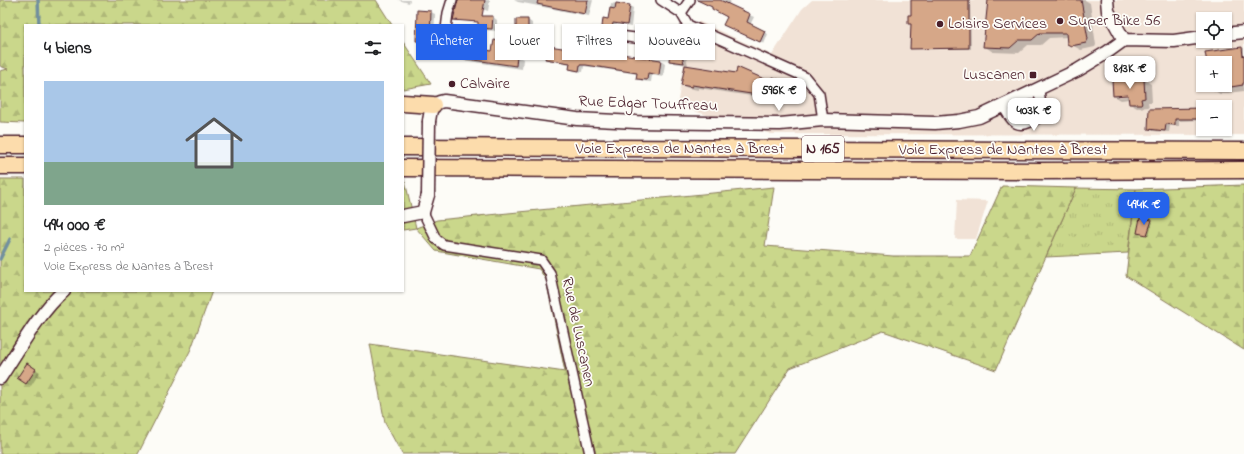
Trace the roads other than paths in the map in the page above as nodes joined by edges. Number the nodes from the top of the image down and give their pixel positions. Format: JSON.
{"nodes":[{"id":1,"x":452,"y":0,"type":"edge"},
{"id":2,"x":661,"y":0,"type":"edge"},
{"id":3,"x":690,"y":0,"type":"edge"},
{"id":4,"x":1107,"y":0,"type":"edge"},
{"id":5,"x":681,"y":13,"type":"junction"},
{"id":6,"x":447,"y":24,"type":"edge"},
{"id":7,"x":687,"y":24,"type":"edge"},
{"id":8,"x":1244,"y":32,"type":"edge"},
{"id":9,"x":1232,"y":33,"type":"edge"},
{"id":10,"x":715,"y":37,"type":"edge"},
{"id":11,"x":1196,"y":38,"type":"edge"},
{"id":12,"x":1124,"y":40,"type":"junction"},
{"id":13,"x":1039,"y":89,"type":"junction"},
{"id":14,"x":404,"y":104,"type":"edge"},
{"id":15,"x":433,"y":105,"type":"junction"},
{"id":16,"x":1003,"y":106,"type":"junction"},
{"id":17,"x":823,"y":120,"type":"junction"},
{"id":18,"x":0,"y":145,"type":"edge"},
{"id":19,"x":24,"y":145,"type":"edge"},
{"id":20,"x":404,"y":147,"type":"edge"},
{"id":21,"x":1244,"y":151,"type":"edge"},
{"id":22,"x":0,"y":166,"type":"edge"},
{"id":23,"x":24,"y":166,"type":"edge"},
{"id":24,"x":404,"y":168,"type":"edge"},
{"id":25,"x":1244,"y":170,"type":"edge"},
{"id":26,"x":424,"y":212,"type":"junction"},
{"id":27,"x":404,"y":216,"type":"edge"},
{"id":28,"x":63,"y":292,"type":"edge"},
{"id":29,"x":0,"y":378,"type":"edge"},
{"id":30,"x":590,"y":454,"type":"edge"}],
"edges":[{"from":1,"to":6,"type":"street"},
{"from":2,"to":5,"type":"street"},
{"from":3,"to":5,"type":"street"},
{"from":4,"to":12,"type":"street"},
{"from":5,"to":7,"type":"street"},
{"from":8,"to":9,"type":"street"},
{"from":10,"to":17,"type":"street"},
{"from":11,"to":12,"type":"street"},
{"from":12,"to":13,"type":"street","name":"Rue Edgar Touffreau"},
{"from":13,"to":16,"type":"street","name":"Rue Edgar Touffreau"},
{"from":13,"to":16,"type":"street"},
{"from":14,"to":15,"type":"highway"},
{"from":15,"to":17,"type":"street","name":"Rue Edgar Touffreau"},
{"from":15,"to":26,"type":"street","bridge":true},
{"from":16,"to":17,"type":"street","name":"Rue Edgar Touffreau"},
{"from":18,"to":19,"type":"highway"},
{"from":20,"to":21,"type":"highway","name":"Voie Express de Nantes à Brest","number":"N 165"},
{"from":22,"to":23,"type":"highway"},
{"from":24,"to":25,"type":"highway","name":"Voie Express de Nantes à Brest","number":"N 165"},
{"from":26,"to":27,"type":"street"},
{"from":26,"to":30,"type":"street","name":"Rue de Luscanen"},
{"from":28,"to":29,"type":"street"}]}
